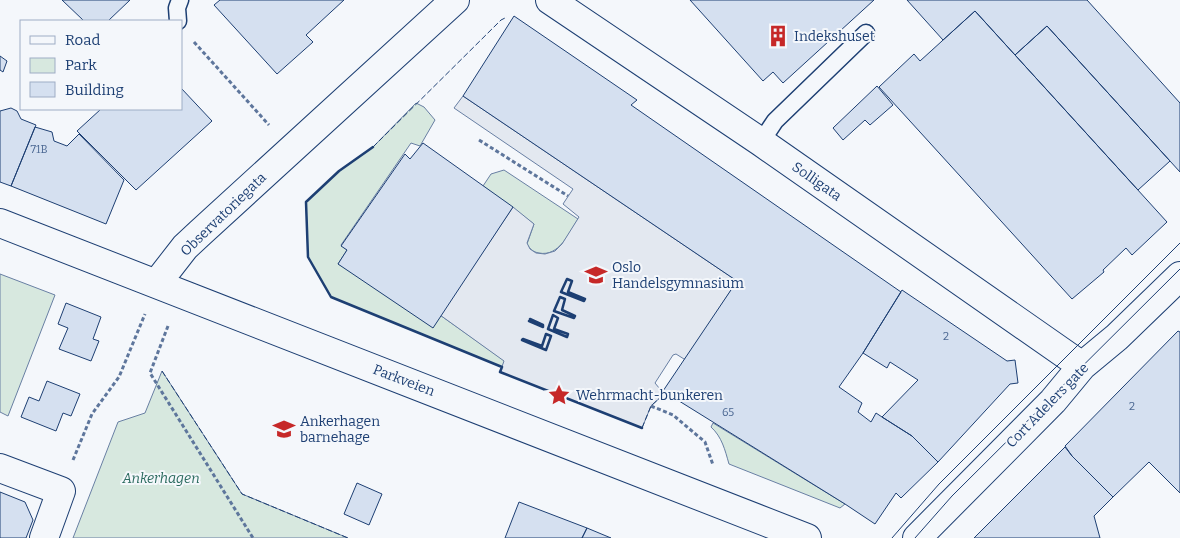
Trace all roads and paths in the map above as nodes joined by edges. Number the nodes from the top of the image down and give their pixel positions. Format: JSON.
{"nodes":[{"id":1,"x":180,"y":0,"type":"edge"},
{"id":2,"x":455,"y":0,"type":"edge"},
{"id":3,"x":550,"y":0,"type":"edge"},
{"id":4,"x":178,"y":20,"type":"edge"},
{"id":5,"x":866,"y":32,"type":"dead end"},
{"id":6,"x":205,"y":54,"type":"dead end"},
{"id":7,"x":269,"y":125,"type":"dead end"},
{"id":8,"x":479,"y":140,"type":"dead end"},
{"id":9,"x":761,"y":142,"type":"junction"},
{"id":10,"x":568,"y":196,"type":"dead end"},
{"id":11,"x":0,"y":223,"type":"edge"},
{"id":12,"x":1180,"y":276,"type":"edge"},
{"id":13,"x":157,"y":283,"type":"junction"},
{"id":14,"x":168,"y":326,"type":"dead end"},
{"id":15,"x":1082,"y":366,"type":"junction"},
{"id":16,"x":651,"y":406,"type":"dead end"},
{"id":17,"x":713,"y":466,"type":"dead end"},
{"id":18,"x":0,"y":468,"type":"edge"},
{"id":19,"x":61,"y":491,"type":"junction"},
{"id":20,"x":44,"y":538,"type":"edge"},
{"id":21,"x":253,"y":538,"type":"edge"},
{"id":22,"x":807,"y":538,"type":"edge"},
{"id":23,"x":917,"y":538,"type":"edge"}],
"edges":[{"from":1,"to":4,"type":"lane"},
{"from":2,"to":13,"type":"street","name":"Observatoriegata"},
{"from":3,"to":9,"type":"street","name":"Solligata"},
{"from":5,"to":9,"type":"lane"},
{"from":6,"to":7,"type":"path"},
{"from":8,"to":10,"type":"path"},
{"from":9,"to":15,"type":"street","name":"Solligata"},
{"from":11,"to":13,"type":"street","name":"Parkveien"},
{"from":12,"to":15,"type":"street","name":"Cort Adelers gate"},
{"from":13,"to":19,"type":"path"},
{"from":13,"to":22,"type":"street","name":"Parkveien"},
{"from":14,"to":21,"type":"path"},
{"from":15,"to":23,"type":"street","name":"Cort Adelers gate"},
{"from":16,"to":17,"type":"path"},
{"from":18,"to":19,"type":"street"},
{"from":19,"to":20,"type":"street"}]}
